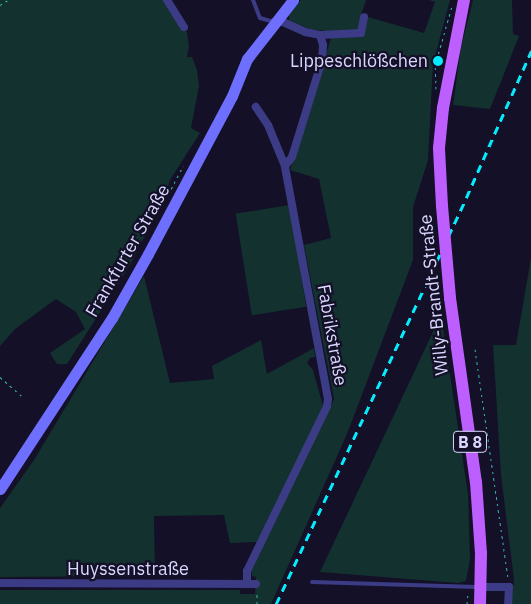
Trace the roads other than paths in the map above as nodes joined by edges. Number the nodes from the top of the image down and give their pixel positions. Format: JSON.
{"nodes":[{"id":1,"x":167,"y":0,"type":"edge"},
{"id":2,"x":253,"y":0,"type":"edge"},
{"id":3,"x":293,"y":0,"type":"edge"},
{"id":4,"x":464,"y":0,"type":"edge"},
{"id":5,"x":364,"y":17,"type":"dead end"},
{"id":6,"x":274,"y":22,"type":"junction"},
{"id":7,"x":184,"y":28,"type":"dead end"},
{"id":8,"x":320,"y":35,"type":"junction"},
{"id":9,"x":256,"y":106,"type":"dead end"},
{"id":10,"x":285,"y":166,"type":"junction"},
{"id":11,"x":0,"y":489,"type":"edge"},
{"id":12,"x":312,"y":582,"type":"dead end"},
{"id":13,"x":0,"y":583,"type":"edge"},
{"id":14,"x":247,"y":584,"type":"junction"},
{"id":15,"x":256,"y":584,"type":"road end"},
{"id":16,"x":480,"y":587,"type":"junction"},
{"id":17,"x":480,"y":604,"type":"edge"},
{"id":18,"x":508,"y":604,"type":"edge"}],
"edges":[{"from":1,"to":7,"type":"street"},
{"from":2,"to":6,"type":"lane"},
{"from":3,"to":6,"type":"main road","name":"Frankfurter Straße"},
{"from":4,"to":16,"type":"main road","name":"Willy-Brandt-Straße","number":"B 8","bridge":true},
{"from":5,"to":8,"type":"street"},
{"from":6,"to":8,"type":"street"},
{"from":6,"to":11,"type":"main road","name":"Frankfurter Straße"},
{"from":8,"to":10,"type":"street"},
{"from":9,"to":10,"type":"street","name":"Fabrikstraße"},
{"from":10,"to":14,"type":"street","name":"Fabrikstraße"},
{"from":12,"to":16,"type":"lane"},
{"from":13,"to":14,"type":"street","name":"Huyssenstraße"},
{"from":14,"to":15,"type":"street","name":"Huyssenstraße"},
{"from":16,"to":17,"type":"main road","name":"Willy-Brandt-Straße","number":"B 8"},
{"from":16,"to":18,"type":"street"}]}
